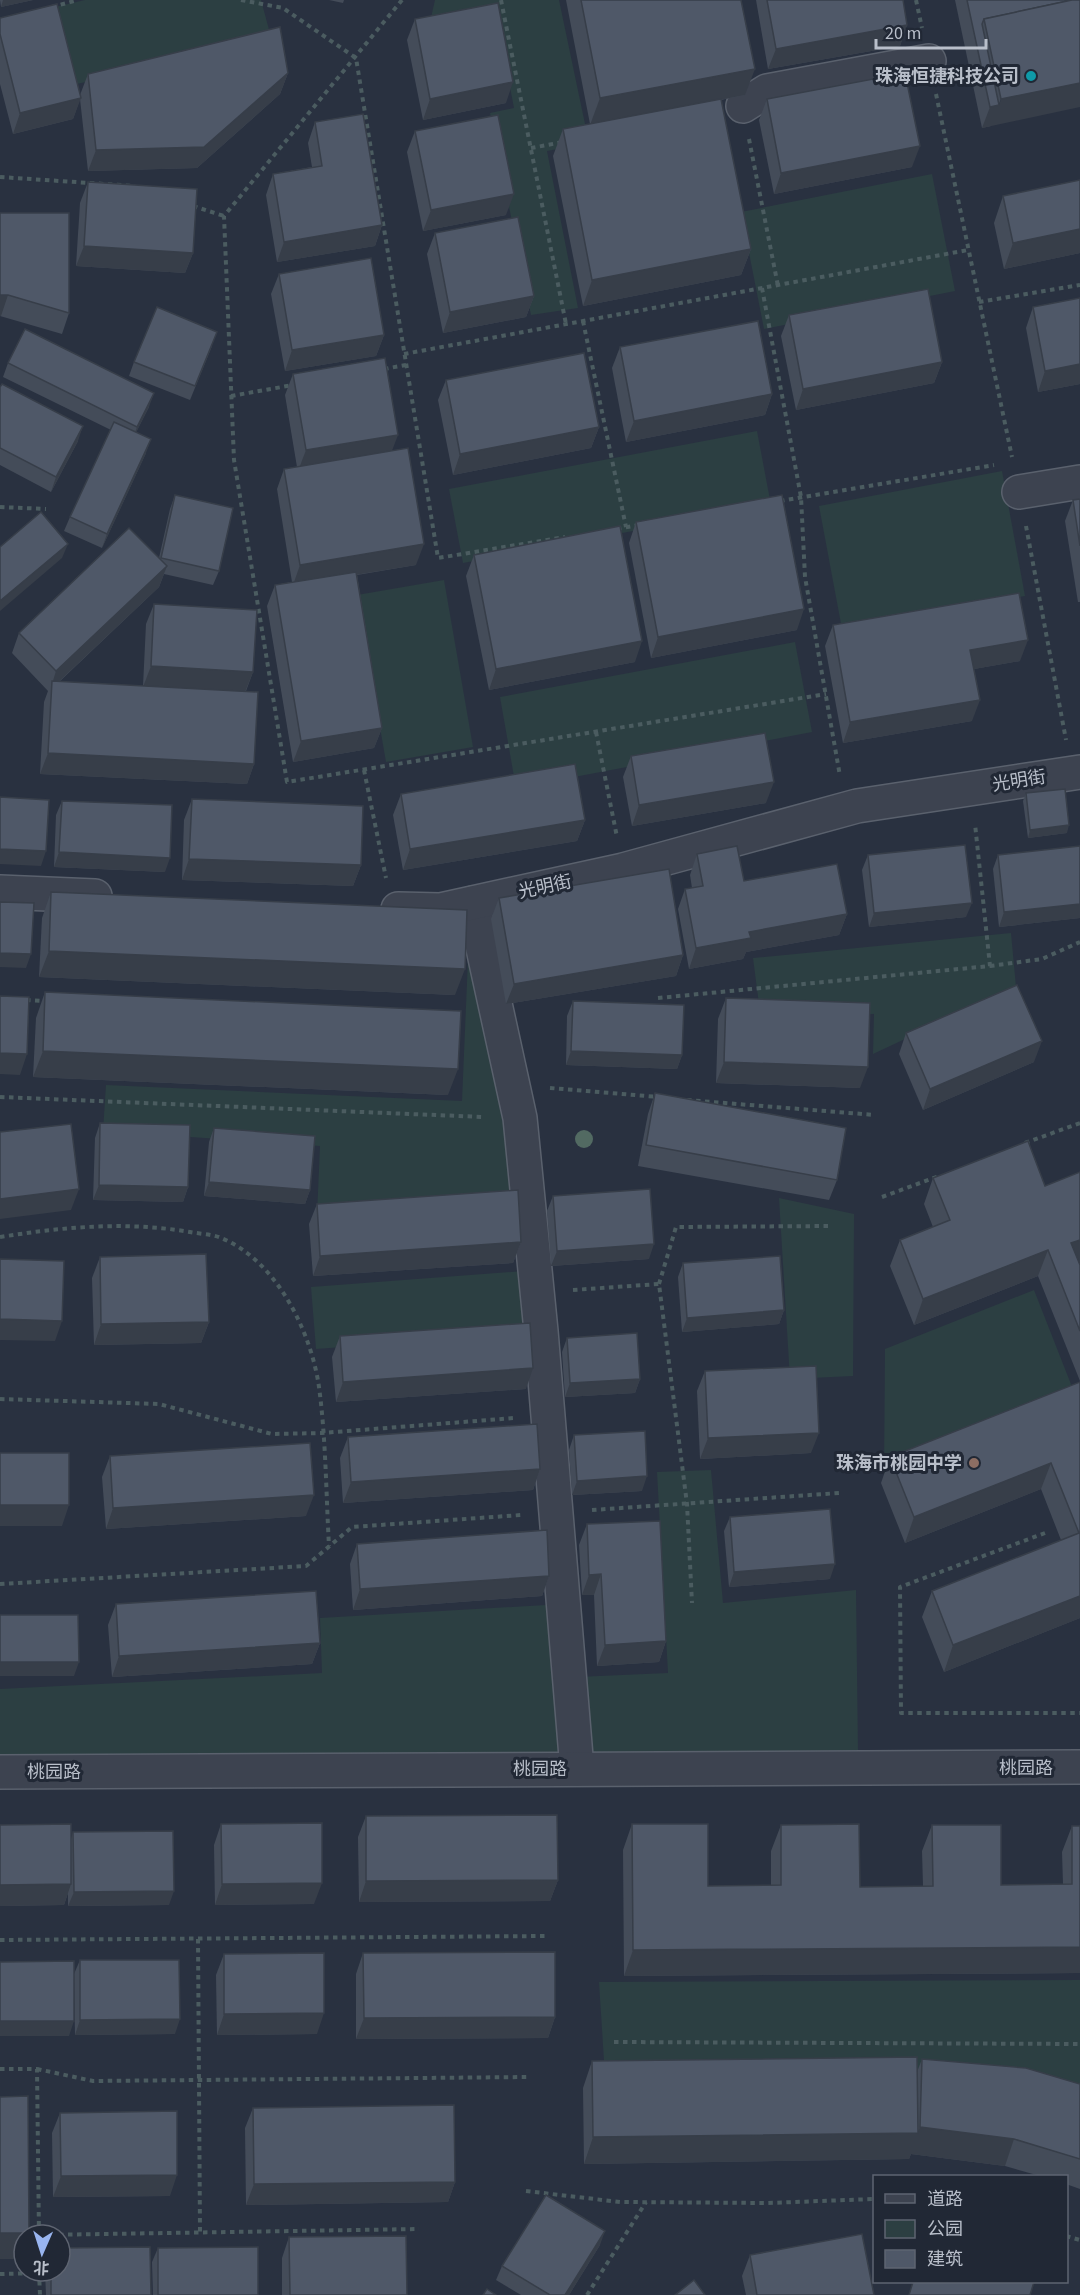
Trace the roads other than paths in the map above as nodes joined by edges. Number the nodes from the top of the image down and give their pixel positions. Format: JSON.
{"nodes":[{"id":1,"x":929,"y":61,"type":"road end"},
{"id":2,"x":743,"y":106,"type":"road end"},
{"id":3,"x":1016,"y":477,"type":"road end"},
{"id":4,"x":1080,"y":482,"type":"edge"},
{"id":5,"x":1076,"y":772,"type":"edge"},
{"id":6,"x":0,"y":892,"type":"edge"},
{"id":7,"x":130,"y":898,"type":"edge"},
{"id":8,"x":473,"y":903,"type":"junction"},
{"id":9,"x":380,"y":908,"type":"edge"},
{"id":10,"x":1080,"y":1767,"type":"edge"},
{"id":11,"x":576,"y":1769,"type":"junction"},
{"id":12,"x":0,"y":1772,"type":"edge"}],
"edges":[{"from":1,"to":2,"type":"street"},
{"from":3,"to":4,"type":"street"},
{"from":5,"to":8,"type":"street","name":"光明街"},
{"from":6,"to":7,"type":"street"},
{"from":8,"to":9,"type":"street","name":"光明街"},
{"from":8,"to":11,"type":"street"},
{"from":10,"to":11,"type":"street","name":"桃园路"},
{"from":11,"to":12,"type":"street","name":"桃园路"}]}
